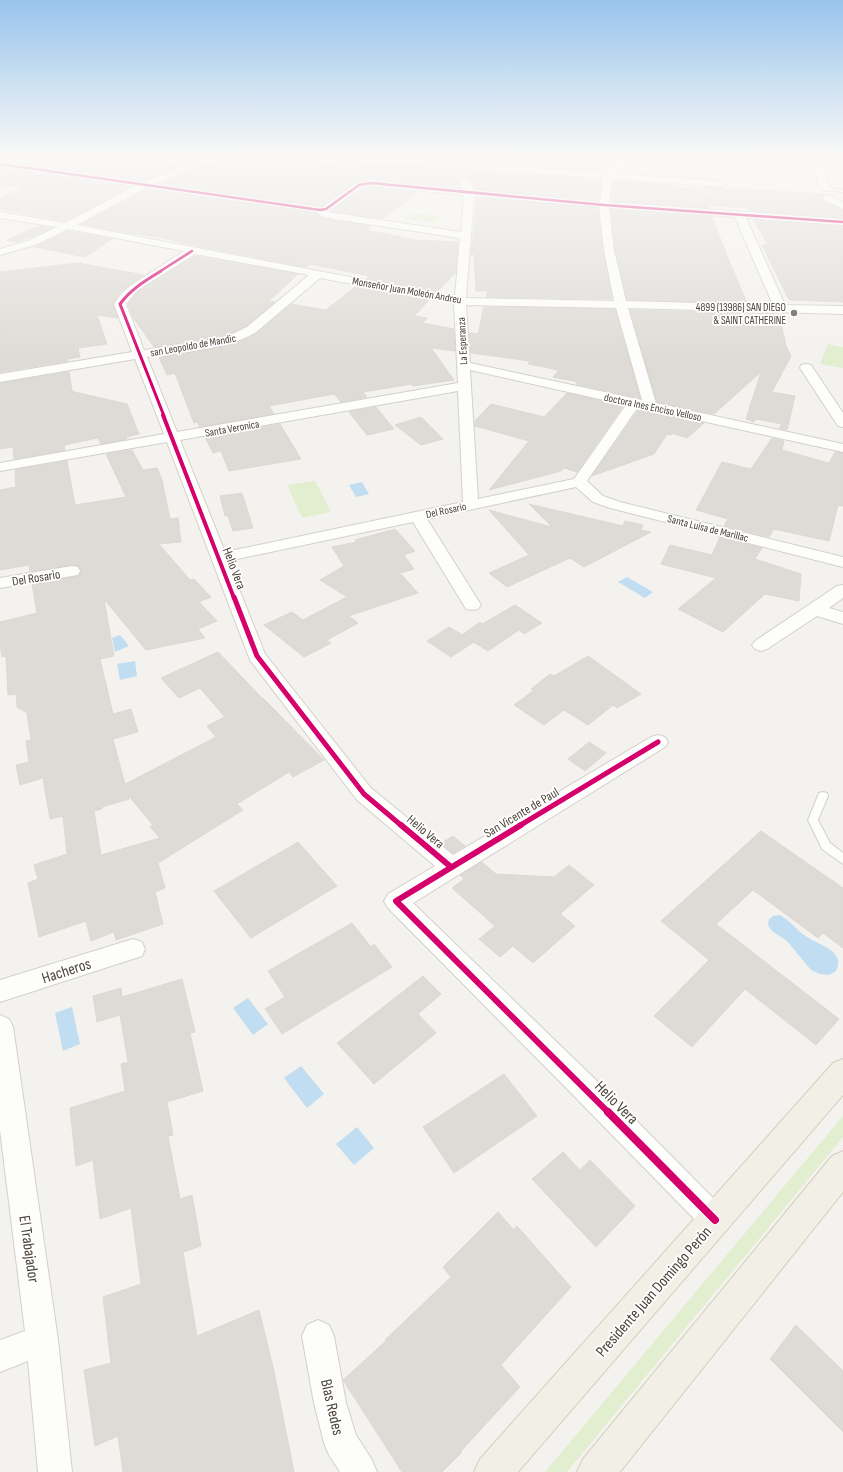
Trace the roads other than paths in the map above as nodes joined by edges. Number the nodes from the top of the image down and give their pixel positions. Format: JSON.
{"nodes":[{"id":1,"x":59,"y":225,"type":"edge"},
{"id":2,"x":391,"y":225,"type":"edge"},
{"id":3,"x":466,"y":225,"type":"edge"},
{"id":4,"x":606,"y":225,"type":"edge"},
{"id":5,"x":744,"y":225,"type":"edge"},
{"id":6,"x":67,"y":226,"type":"junction"},
{"id":7,"x":465,"y":236,"type":"junction"},
{"id":8,"x":192,"y":251,"type":"junction"},
{"id":9,"x":0,"y":252,"type":"edge"},
{"id":10,"x":317,"y":274,"type":"junction"},
{"id":11,"x":460,"y":301,"type":"junction"},
{"id":12,"x":621,"y":305,"type":"junction"},
{"id":13,"x":780,"y":308,"type":"junction"},
{"id":14,"x":843,"y":310,"type":"edge"},
{"id":15,"x":139,"y":354,"type":"junction"},
{"id":16,"x":463,"y":365,"type":"junction"},
{"id":17,"x":806,"y":368,"type":"dead end"},
{"id":18,"x":0,"y":378,"type":"edge"},
{"id":19,"x":464,"y":386,"type":"junction"},
{"id":20,"x":634,"y":403,"type":"junction"},
{"id":21,"x":650,"y":406,"type":"junction"},
{"id":22,"x":843,"y":423,"type":"edge"},
{"id":23,"x":172,"y":438,"type":"junction"},
{"id":24,"x":843,"y":448,"type":"edge"},
{"id":25,"x":0,"y":467,"type":"edge"},
{"id":26,"x":579,"y":482,"type":"junction"},
{"id":27,"x":470,"y":505,"type":"junction"},
{"id":28,"x":417,"y":516,"type":"junction"},
{"id":29,"x":219,"y":558,"type":"junction"},
{"id":30,"x":843,"y":562,"type":"edge"},
{"id":31,"x":72,"y":571,"type":"dead end"},
{"id":32,"x":0,"y":583,"type":"edge"},
{"id":33,"x":843,"y":590,"type":"edge"},
{"id":34,"x":472,"y":605,"type":"dead end"},
{"id":35,"x":815,"y":609,"type":"junction"},
{"id":36,"x":843,"y":618,"type":"edge"},
{"id":37,"x":761,"y":645,"type":"dead end"},
{"id":38,"x":658,"y":742,"type":"dead end"},
{"id":39,"x":823,"y":796,"type":"dead end"},
{"id":40,"x":843,"y":859,"type":"edge"},
{"id":41,"x":452,"y":867,"type":"junction"},
{"id":42,"x":396,"y":901,"type":"joint"},
{"id":43,"x":133,"y":949,"type":"dead end"},
{"id":44,"x":0,"y":991,"type":"edge"},
{"id":45,"x":0,"y":1027,"type":"edge"},
{"id":46,"x":843,"y":1073,"type":"edge"},
{"id":47,"x":843,"y":1167,"type":"edge"},
{"id":48,"x":715,"y":1220,"type":"junction"},
{"id":49,"x":318,"y":1336,"type":"dead end"},
{"id":50,"x":42,"y":1340,"type":"junction"},
{"id":51,"x":0,"y":1356,"type":"edge"},
{"id":52,"x":55,"y":1472,"type":"edge"},
{"id":53,"x":360,"y":1472,"type":"edge"},
{"id":54,"x":493,"y":1472,"type":"edge"},
{"id":55,"x":596,"y":1472,"type":"edge"}],
"edges":[{"from":1,"to":6,"type":"street","name":"Monseñor Juan Moleón Andreu"},
{"from":2,"to":7,"type":"street"},
{"from":3,"to":7,"type":"street","name":"La Esperanza"},
{"from":4,"to":12,"type":"street"},
{"from":5,"to":13,"type":"street"},
{"from":6,"to":8,"type":"street","name":"Monseñor Juan Moleón Andreu"},
{"from":6,"to":9,"type":"street"},
{"from":7,"to":11,"type":"street","name":"La Esperanza"},
{"from":8,"to":10,"type":"street","name":"Monseñor Juan Moleón Andreu"},
{"from":8,"to":15,"type":"street","name":"Helio Vera"},
{"from":10,"to":11,"type":"street","name":"Monseñor Juan Moleón Andreu"},
{"from":10,"to":15,"type":"street","name":"san Leopoldo de Mandic"},
{"from":11,"to":12,"type":"street","name":"Monseñor Juan Moleón Andreu"},
{"from":11,"to":16,"type":"street","name":"La Esperanza"},
{"from":12,"to":13,"type":"street","name":"Monseñor Juan Moleón Andreu"},
{"from":12,"to":21,"type":"street"},
{"from":13,"to":14,"type":"street","name":"Monseñor Juan Moleón Andreu"},
{"from":15,"to":18,"type":"street","name":"san Leopoldo de Mandic"},
{"from":15,"to":23,"type":"street","name":"Helio Vera"},
{"from":16,"to":19,"type":"street","name":"La Esperanza"},
{"from":16,"to":20,"type":"street","name":"doctora Ines Enciso Velloso"},
{"from":17,"to":22,"type":"street"},
{"from":19,"to":23,"type":"street","name":"Santa Veronica"},
{"from":19,"to":27,"type":"street","name":"La Esperanza"},
{"from":20,"to":21,"type":"street","name":"doctora Ines Enciso Velloso"},
{"from":20,"to":26,"type":"street"},
{"from":21,"to":24,"type":"street","name":"doctora Ines Enciso Velloso"},
{"from":23,"to":25,"type":"street","name":"Santa Veronica"},
{"from":23,"to":29,"type":"street","name":"Helio Vera"},
{"from":26,"to":27,"type":"street","name":"Del Rosario"},
{"from":26,"to":30,"type":"street","name":"Santa Luisa de Marillac"},
{"from":27,"to":28,"type":"street","name":"Del Rosario"},
{"from":28,"to":29,"type":"street","name":"Del Rosario"},
{"from":28,"to":34,"type":"street"},
{"from":29,"to":41,"type":"street","name":"Helio Vera"},
{"from":31,"to":32,"type":"street","name":"Del Rosario"},
{"from":33,"to":35,"type":"street"},
{"from":35,"to":36,"type":"street"},
{"from":35,"to":37,"type":"street"},
{"from":38,"to":41,"type":"street","name":"San Vicente de Paul"},
{"from":39,"to":40,"type":"lane"},
{"from":41,"to":42,"type":"street","name":"San Vicente de Paul"},
{"from":42,"to":48,"type":"street","name":"Helio Vera"},
{"from":43,"to":44,"type":"street","name":"Hacheros"},
{"from":45,"to":50,"type":"street","name":"El Trabajador"},
{"from":46,"to":48,"type":"main road","name":"Presidente Juan Domingo Perón"},
{"from":47,"to":55,"type":"main road"},
{"from":48,"to":54,"type":"main road","name":"Presidente Juan Domingo Perón"},
{"from":49,"to":53,"type":"street","name":"Blas Redes"},
{"from":50,"to":51,"type":"street"},
{"from":50,"to":52,"type":"street","name":"El Trabajador"}]}
